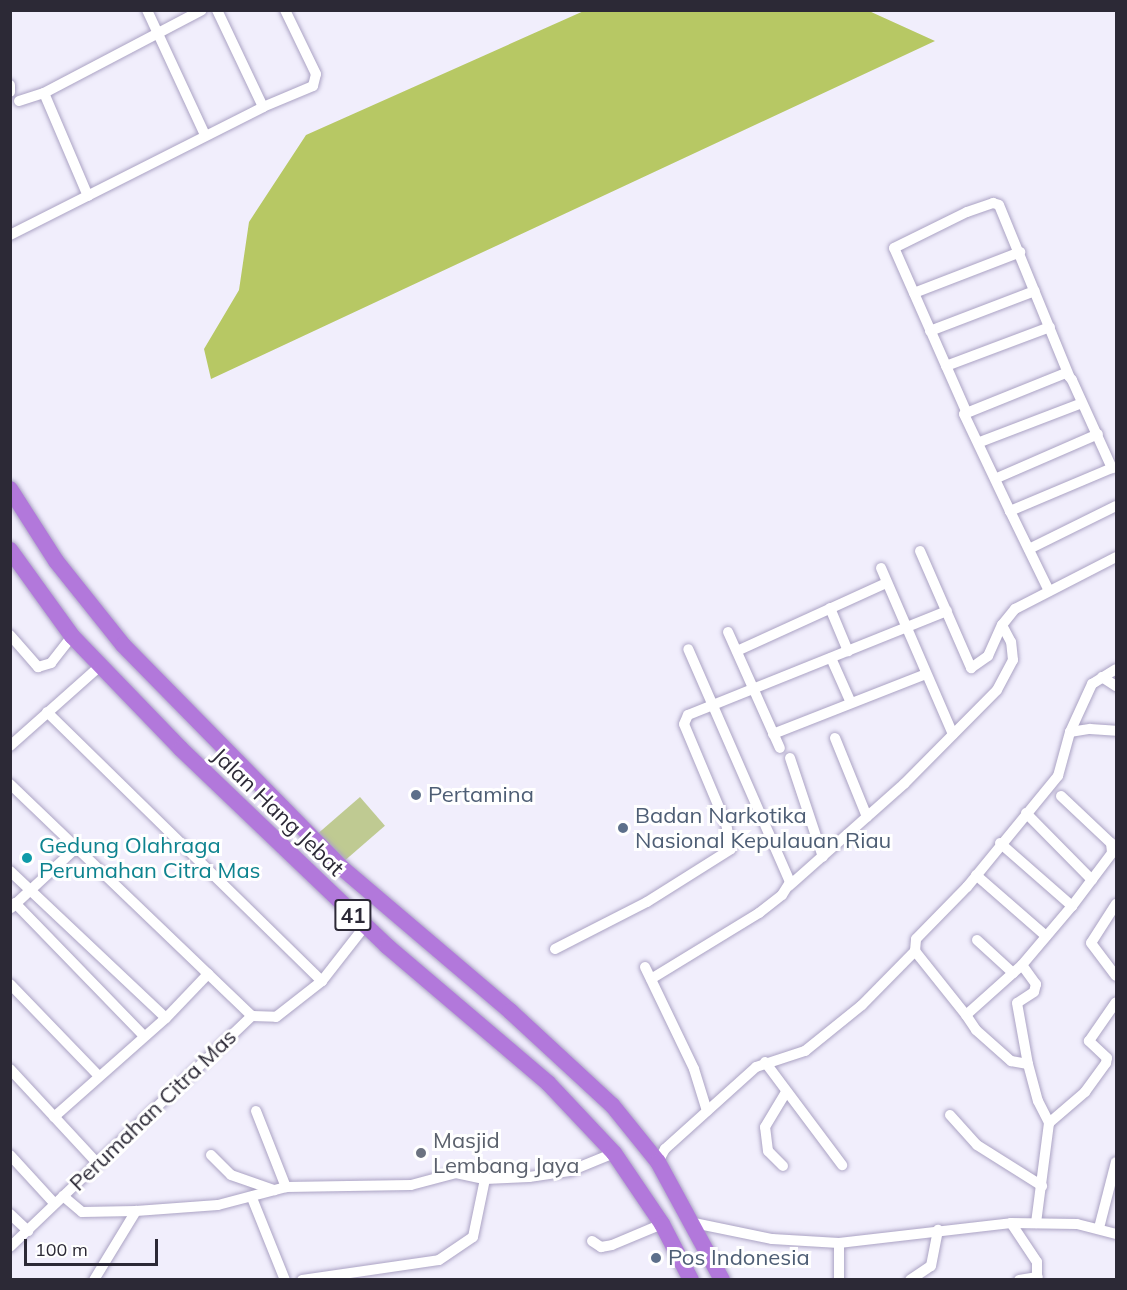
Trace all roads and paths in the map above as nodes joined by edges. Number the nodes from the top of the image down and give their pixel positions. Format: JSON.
{"nodes":[{"id":1,"x":147,"y":10,"type":"edge"},
{"id":2,"x":202,"y":10,"type":"edge"},
{"id":3,"x":217,"y":10,"type":"edge"},
{"id":4,"x":285,"y":10,"type":"edge"},
{"id":5,"x":159,"y":34,"type":"junction"},
{"id":6,"x":44,"y":93,"type":"junction"},
{"id":7,"x":19,"y":101,"type":"dead end"},
{"id":8,"x":262,"y":107,"type":"junction"},
{"id":9,"x":205,"y":135,"type":"junction"},
{"id":10,"x":88,"y":196,"type":"junction"},
{"id":11,"x":10,"y":234,"type":"edge"},
{"id":12,"x":1020,"y":252,"type":"junction"},
{"id":13,"x":1035,"y":291,"type":"junction"},
{"id":14,"x":914,"y":293,"type":"junction"},
{"id":15,"x":1050,"y":327,"type":"junction"},
{"id":16,"x":930,"y":331,"type":"junction"},
{"id":17,"x":946,"y":366,"type":"junction"},
{"id":18,"x":1069,"y":376,"type":"junction"},
{"id":19,"x":1082,"y":403,"type":"junction"},
{"id":20,"x":966,"y":411,"type":"junction"},
{"id":21,"x":1098,"y":434,"type":"junction"},
{"id":22,"x":980,"y":442,"type":"junction"},
{"id":23,"x":1114,"y":474,"type":"edge"},
{"id":24,"x":997,"y":478,"type":"junction"},
{"id":25,"x":10,"y":489,"type":"edge"},
{"id":26,"x":1116,"y":506,"type":"edge"},
{"id":27,"x":1010,"y":511,"type":"junction"},
{"id":28,"x":1029,"y":549,"type":"junction"},
{"id":29,"x":920,"y":551,"type":"dead end"},
{"id":30,"x":11,"y":553,"type":"edge"},
{"id":31,"x":1116,"y":557,"type":"edge"},
{"id":32,"x":881,"y":567,"type":"dead end"},
{"id":33,"x":886,"y":583,"type":"junction"},
{"id":34,"x":1049,"y":591,"type":"junction"},
{"id":35,"x":830,"y":608,"type":"junction"},
{"id":36,"x":947,"y":611,"type":"junction"},
{"id":37,"x":1002,"y":625,"type":"junction"},
{"id":38,"x":907,"y":628,"type":"junction"},
{"id":39,"x":728,"y":632,"type":"dead end"},
{"id":40,"x":10,"y":635,"type":"edge"},
{"id":41,"x":72,"y":636,"type":"junction"},
{"id":42,"x":688,"y":650,"type":"dead end"},
{"id":43,"x":737,"y":651,"type":"junction"},
{"id":44,"x":849,"y":651,"type":"junction"},
{"id":45,"x":831,"y":658,"type":"junction"},
{"id":46,"x":99,"y":666,"type":"junction"},
{"id":47,"x":1116,"y":669,"type":"edge"},
{"id":48,"x":926,"y":674,"type":"junction"},
{"id":49,"x":1102,"y":677,"type":"junction"},
{"id":50,"x":1116,"y":686,"type":"edge"},
{"id":51,"x":754,"y":690,"type":"junction"},
{"id":52,"x":851,"y":703,"type":"junction"},
{"id":53,"x":712,"y":704,"type":"junction"},
{"id":54,"x":47,"y":712,"type":"junction"},
{"id":55,"x":1070,"y":732,"type":"junction"},
{"id":56,"x":1116,"y":732,"type":"edge"},
{"id":57,"x":773,"y":734,"type":"junction"},
{"id":58,"x":953,"y":735,"type":"junction"},
{"id":59,"x":835,"y":738,"type":"dead end"},
{"id":60,"x":10,"y":746,"type":"edge"},
{"id":61,"x":780,"y":748,"type":"dead end"},
{"id":62,"x":790,"y":758,"type":"dead end"},
{"id":63,"x":10,"y":784,"type":"edge"},
{"id":64,"x":1061,"y":796,"type":"dead end"},
{"id":65,"x":1026,"y":813,"type":"junction"},
{"id":66,"x":867,"y":817,"type":"junction"},
{"id":67,"x":1000,"y":843,"type":"junction"},
{"id":68,"x":1114,"y":845,"type":"edge"},
{"id":69,"x":76,"y":848,"type":"junction"},
{"id":70,"x":823,"y":857,"type":"junction"},
{"id":71,"x":10,"y":871,"type":"edge"},
{"id":72,"x":976,"y":875,"type":"junction"},
{"id":73,"x":1092,"y":880,"type":"junction"},
{"id":74,"x":789,"y":886,"type":"junction"},
{"id":75,"x":28,"y":888,"type":"junction"},
{"id":76,"x":1116,"y":904,"type":"edge"},
{"id":77,"x":13,"y":906,"type":"edge"},
{"id":78,"x":1072,"y":906,"type":"junction"},
{"id":79,"x":365,"y":926,"type":"junction"},
{"id":80,"x":1046,"y":936,"type":"junction"},
{"id":81,"x":977,"y":940,"type":"dead end"},
{"id":82,"x":555,"y":948,"type":"dead end"},
{"id":83,"x":915,"y":951,"type":"junction"},
{"id":84,"x":645,"y":967,"type":"dead end"},
{"id":85,"x":1017,"y":969,"type":"junction"},
{"id":86,"x":208,"y":974,"type":"junction"},
{"id":87,"x":1116,"y":976,"type":"edge"},
{"id":88,"x":651,"y":979,"type":"junction"},
{"id":89,"x":322,"y":981,"type":"junction"},
{"id":90,"x":10,"y":984,"type":"edge"},
{"id":91,"x":1116,"y":1002,"type":"edge"},
{"id":92,"x":966,"y":1015,"type":"junction"},
{"id":93,"x":252,"y":1016,"type":"junction"},
{"id":94,"x":166,"y":1018,"type":"junction"},
{"id":95,"x":144,"y":1036,"type":"junction"},
{"id":96,"x":566,"y":1062,"type":"junction"},
{"id":97,"x":765,"y":1062,"type":"junction"},
{"id":98,"x":1028,"y":1064,"type":"junction"},
{"id":99,"x":10,"y":1069,"type":"edge"},
{"id":100,"x":98,"y":1075,"type":"junction"},
{"id":101,"x":15,"y":1082,"type":"edge"},
{"id":102,"x":548,"y":1083,"type":"junction"},
{"id":103,"x":785,"y":1094,"type":"junction"},
{"id":104,"x":256,"y":1111,"type":"dead end"},
{"id":105,"x":707,"y":1111,"type":"junction"},
{"id":106,"x":950,"y":1115,"type":"dead end"},
{"id":107,"x":54,"y":1117,"type":"junction"},
{"id":108,"x":1049,"y":1123,"type":"junction"},
{"id":109,"x":614,"y":1154,"type":"junction"},
{"id":110,"x":10,"y":1155,"type":"edge"},
{"id":111,"x":211,"y":1155,"type":"dead end"},
{"id":112,"x":96,"y":1162,"type":"junction"},
{"id":113,"x":658,"y":1162,"type":"junction"},
{"id":114,"x":1116,"y":1162,"type":"edge"},
{"id":115,"x":842,"y":1165,"type":"dead end"},
{"id":116,"x":783,"y":1166,"type":"dead end"},
{"id":117,"x":485,"y":1179,"type":"junction"},
{"id":118,"x":1042,"y":1185,"type":"junction"},
{"id":119,"x":286,"y":1186,"type":"junction"},
{"id":120,"x":274,"y":1190,"type":"junction"},
{"id":121,"x":252,"y":1198,"type":"junction"},
{"id":122,"x":59,"y":1199,"type":"junction"},
{"id":123,"x":136,"y":1211,"type":"junction"},
{"id":124,"x":10,"y":1214,"type":"edge"},
{"id":125,"x":694,"y":1223,"type":"junction"},
{"id":126,"x":1011,"y":1223,"type":"junction"},
{"id":127,"x":1036,"y":1223,"type":"junction"},
{"id":128,"x":662,"y":1224,"type":"junction"},
{"id":129,"x":1099,"y":1227,"type":"junction"},
{"id":130,"x":938,"y":1230,"type":"junction"},
{"id":131,"x":28,"y":1231,"type":"junction"},
{"id":132,"x":1116,"y":1234,"type":"edge"},
{"id":133,"x":592,"y":1241,"type":"dead end"},
{"id":134,"x":839,"y":1242,"type":"junction"},
{"id":135,"x":10,"y":1246,"type":"edge"},
{"id":136,"x":1038,"y":1278,"type":"edge"},
{"id":137,"x":94,"y":1280,"type":"edge"},
{"id":138,"x":285,"y":1280,"type":"edge"},
{"id":139,"x":302,"y":1280,"type":"edge"},
{"id":140,"x":691,"y":1280,"type":"edge"},
{"id":141,"x":722,"y":1280,"type":"edge"},
{"id":142,"x":839,"y":1280,"type":"edge"},
{"id":143,"x":910,"y":1280,"type":"edge"},
{"id":144,"x":1019,"y":1280,"type":"edge"}],
"edges":[{"from":1,"to":5,"type":"street"},
{"from":2,"to":5,"type":"street"},
{"from":3,"to":8,"type":"street"},
{"from":4,"to":8,"type":"street"},
{"from":5,"to":6,"type":"street"},
{"from":5,"to":9,"type":"street"},
{"from":6,"to":7,"type":"street"},
{"from":6,"to":10,"type":"street"},
{"from":8,"to":9,"type":"street"},
{"from":9,"to":10,"type":"street"},
{"from":10,"to":11,"type":"street"},
{"from":12,"to":13,"type":"street"},
{"from":12,"to":14,"type":"street"},
{"from":12,"to":14,"type":"street"},
{"from":13,"to":15,"type":"street"},
{"from":13,"to":16,"type":"street"},
{"from":14,"to":16,"type":"street"},
{"from":15,"to":17,"type":"street"},
{"from":15,"to":18,"type":"street"},
{"from":16,"to":17,"type":"street"},
{"from":17,"to":20,"type":"street"},
{"from":18,"to":19,"type":"street"},
{"from":18,"to":20,"type":"street"},
{"from":19,"to":21,"type":"street"},
{"from":19,"to":22,"type":"street"},
{"from":20,"to":22,"type":"street"},
{"from":21,"to":23,"type":"street"},
{"from":21,"to":24,"type":"street"},
{"from":22,"to":24,"type":"street"},
{"from":23,"to":27,"type":"street"},
{"from":24,"to":27,"type":"street"},
{"from":25,"to":96,"type":"highway"},
{"from":26,"to":28,"type":"street"},
{"from":27,"to":28,"type":"street"},
{"from":28,"to":34,"type":"street"},
{"from":29,"to":36,"type":"street"},
{"from":30,"to":41,"type":"highway","name":"Jalan Hang Jebat","number":"41"},
{"from":31,"to":34,"type":"street"},
{"from":32,"to":33,"type":"street"},
{"from":33,"to":35,"type":"street"},
{"from":33,"to":38,"type":"street"},
{"from":34,"to":37,"type":"street"},
{"from":35,"to":43,"type":"street"},
{"from":35,"to":44,"type":"street"},
{"from":36,"to":37,"type":"street"},
{"from":36,"to":38,"type":"street"},
{"from":37,"to":58,"type":"street"},
{"from":38,"to":44,"type":"street"},
{"from":38,"to":48,"type":"street"},
{"from":39,"to":43,"type":"street"},
{"from":40,"to":41,"type":"street"},
{"from":41,"to":46,"type":"highway","name":"Jalan Hang Jebat","number":"41"},
{"from":42,"to":53,"type":"street"},
{"from":43,"to":51,"type":"street"},
{"from":44,"to":45,"type":"street"},
{"from":45,"to":51,"type":"street"},
{"from":45,"to":52,"type":"street"},
{"from":46,"to":54,"type":"street"},
{"from":46,"to":79,"type":"highway","name":"Jalan Hang Jebat","number":"41"},
{"from":47,"to":49,"type":"street"},
{"from":48,"to":52,"type":"street"},
{"from":48,"to":58,"type":"street"},
{"from":49,"to":50,"type":"street"},
{"from":49,"to":55,"type":"street"},
{"from":51,"to":53,"type":"street"},
{"from":51,"to":57,"type":"street"},
{"from":52,"to":57,"type":"street"},
{"from":53,"to":74,"type":"street"},
{"from":53,"to":82,"type":"street"},
{"from":54,"to":60,"type":"street"},
{"from":54,"to":89,"type":"street"},
{"from":55,"to":56,"type":"street"},
{"from":55,"to":65,"type":"street"},
{"from":57,"to":61,"type":"street"},
{"from":58,"to":66,"type":"street"},
{"from":59,"to":66,"type":"street"},
{"from":62,"to":70,"type":"street"},
{"from":63,"to":69,"type":"street","name":"Perumahan Citra Mas"},
{"from":64,"to":68,"type":"street"},
{"from":65,"to":67,"type":"street"},
{"from":65,"to":73,"type":"street"},
{"from":66,"to":70,"type":"street"},
{"from":67,"to":72,"type":"street"},
{"from":67,"to":78,"type":"street"},
{"from":68,"to":73,"type":"street"},
{"from":69,"to":75,"type":"street"},
{"from":69,"to":86,"type":"street","name":"Perumahan Citra Mas"},
{"from":70,"to":74,"type":"street"},
{"from":71,"to":75,"type":"street"},
{"from":72,"to":80,"type":"street"},
{"from":72,"to":83,"type":"street"},
{"from":73,"to":78,"type":"street"},
{"from":74,"to":88,"type":"street"},
{"from":75,"to":77,"type":"street"},
{"from":75,"to":94,"type":"street"},
{"from":76,"to":87,"type":"street"},
{"from":77,"to":95,"type":"street"},
{"from":78,"to":80,"type":"street"},
{"from":79,"to":89,"type":"street"},
{"from":79,"to":102,"type":"highway","name":"Jalan Hang Jebat","number":"41"},
{"from":80,"to":85,"type":"street"},
{"from":81,"to":85,"type":"street"},
{"from":83,"to":92,"type":"street"},
{"from":83,"to":97,"type":"street"},
{"from":84,"to":88,"type":"street"},
{"from":85,"to":92,"type":"street"},
{"from":85,"to":98,"type":"street"},
{"from":86,"to":93,"type":"street","name":"Perumahan Citra Mas"},
{"from":86,"to":94,"type":"street"},
{"from":88,"to":105,"type":"street"},
{"from":89,"to":93,"type":"street"},
{"from":90,"to":100,"type":"street"},
{"from":91,"to":108,"type":"street"},
{"from":92,"to":98,"type":"street"},
{"from":93,"to":112,"type":"street","name":"Perumahan Citra Mas"},
{"from":94,"to":95,"type":"street"},
{"from":95,"to":100,"type":"street"},
{"from":96,"to":102,"type":"highway"},
{"from":96,"to":113,"type":"highway"},
{"from":97,"to":103,"type":"street"},
{"from":97,"to":105,"type":"street"},
{"from":98,"to":108,"type":"street"},
{"from":99,"to":101,"type":"street"},
{"from":100,"to":107,"type":"street"},
{"from":101,"to":107,"type":"street"},
{"from":102,"to":109,"type":"highway","name":"Jalan Hang Jebat","number":"41"},
{"from":103,"to":115,"type":"street"},
{"from":103,"to":116,"type":"street"},
{"from":104,"to":119,"type":"street"},
{"from":105,"to":113,"type":"street"},
{"from":106,"to":118,"type":"street"},
{"from":107,"to":112,"type":"street"},
{"from":108,"to":118,"type":"street"},
{"from":109,"to":117,"type":"street"},
{"from":109,"to":128,"type":"highway","name":"Jalan Hang Jebat","number":"41"},
{"from":110,"to":122,"type":"street"},
{"from":111,"to":120,"type":"street"},
{"from":112,"to":122,"type":"street","name":"Perumahan Citra Mas"},
{"from":113,"to":125,"type":"highway"},
{"from":114,"to":129,"type":"street"},
{"from":117,"to":119,"type":"street"},
{"from":117,"to":139,"type":"street"},
{"from":118,"to":127,"type":"street"},
{"from":119,"to":120,"type":"street"},
{"from":120,"to":121,"type":"street"},
{"from":121,"to":123,"type":"street"},
{"from":121,"to":138,"type":"street"},
{"from":122,"to":123,"type":"street"},
{"from":122,"to":131,"type":"street","name":"Perumahan Citra Mas"},
{"from":123,"to":137,"type":"street"},
{"from":124,"to":131,"type":"street"},
{"from":125,"to":134,"type":"street"},
{"from":125,"to":141,"type":"highway"},
{"from":126,"to":127,"type":"street"},
{"from":126,"to":130,"type":"street"},
{"from":126,"to":136,"type":"street"},
{"from":127,"to":129,"type":"street"},
{"from":128,"to":133,"type":"street"},
{"from":128,"to":140,"type":"highway","name":"Jalan Hang Jebat","number":"41"},
{"from":129,"to":132,"type":"street"},
{"from":130,"to":134,"type":"street"},
{"from":130,"to":143,"type":"street"},
{"from":131,"to":135,"type":"street","name":"Perumahan Citra Mas"},
{"from":134,"to":142,"type":"street"},
{"from":136,"to":144,"type":"street"}]}
